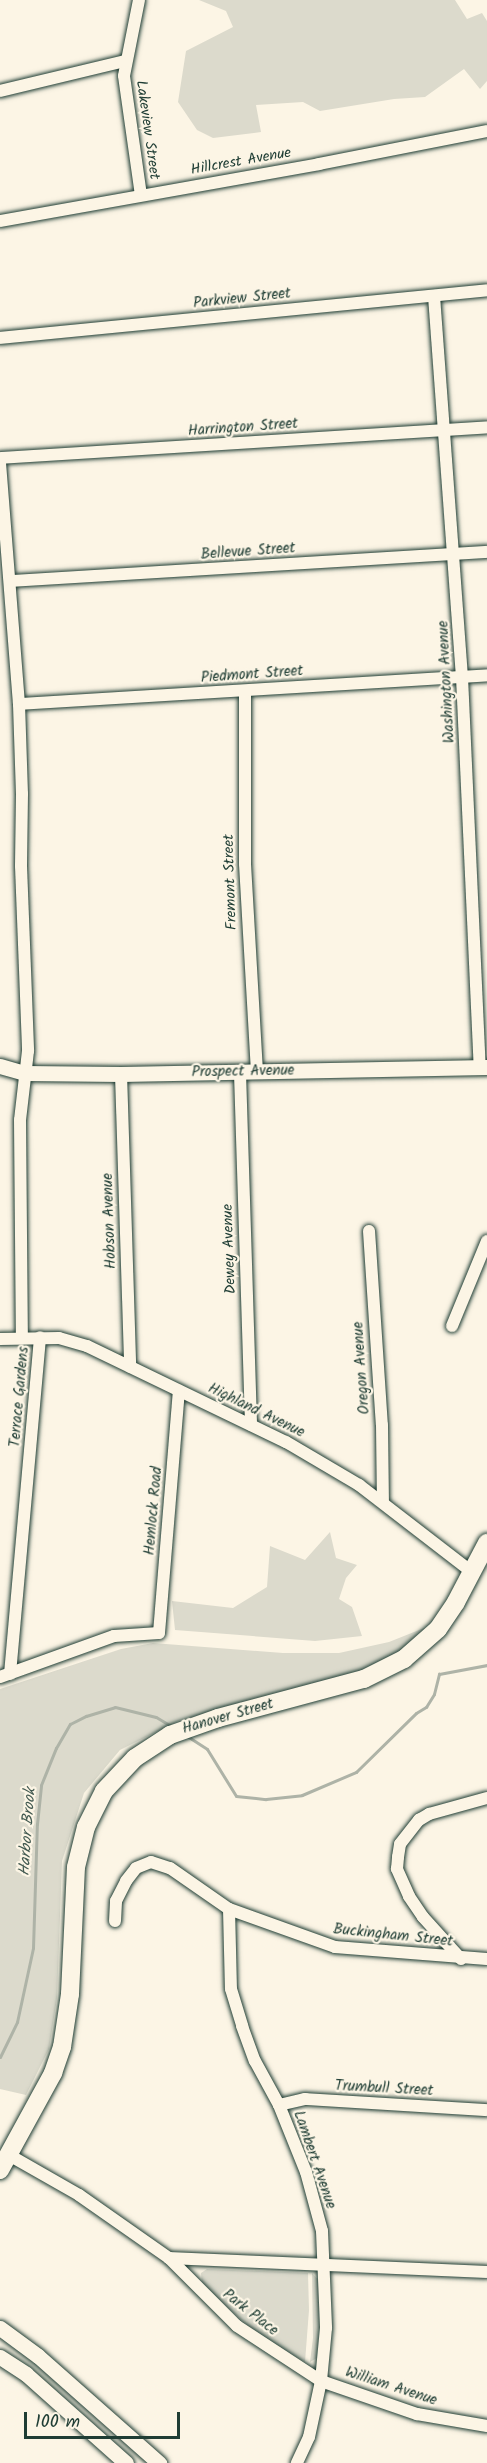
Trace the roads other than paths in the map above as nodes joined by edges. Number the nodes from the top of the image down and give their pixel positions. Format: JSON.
{"nodes":[{"id":1,"x":139,"y":0,"type":"edge"},
{"id":2,"x":125,"y":61,"type":"junction"},
{"id":3,"x":0,"y":91,"type":"edge"},
{"id":4,"x":487,"y":130,"type":"edge"},
{"id":5,"x":141,"y":195,"type":"junction"},
{"id":6,"x":0,"y":221,"type":"edge"},
{"id":7,"x":487,"y":290,"type":"edge"},
{"id":8,"x":434,"y":296,"type":"junction"},
{"id":9,"x":0,"y":338,"type":"edge"},
{"id":10,"x":487,"y":428,"type":"edge"},
{"id":11,"x":444,"y":430,"type":"junction"},
{"id":12,"x":0,"y":458,"type":"edge"},
{"id":13,"x":0,"y":463,"type":"edge"},
{"id":14,"x":487,"y":552,"type":"edge"},
{"id":15,"x":454,"y":554,"type":"junction"},
{"id":16,"x":11,"y":581,"type":"junction"},
{"id":17,"x":487,"y":675,"type":"edge"},
{"id":18,"x":462,"y":677,"type":"junction"},
{"id":19,"x":245,"y":691,"type":"junction"},
{"id":20,"x":19,"y":704,"type":"junction"},
{"id":21,"x":0,"y":1066,"type":"edge"},
{"id":22,"x":483,"y":1067,"type":"edge"},
{"id":23,"x":257,"y":1072,"type":"junction"},
{"id":24,"x":24,"y":1073,"type":"junction"},
{"id":25,"x":240,"y":1073,"type":"junction"},
{"id":26,"x":121,"y":1074,"type":"junction"},
{"id":27,"x":369,"y":1231,"type":"dead end"},
{"id":28,"x":487,"y":1241,"type":"edge"},
{"id":29,"x":452,"y":1326,"type":"dead end"},
{"id":30,"x":40,"y":1337,"type":"junction"},
{"id":31,"x":0,"y":1338,"type":"edge"},
{"id":32,"x":22,"y":1338,"type":"junction"},
{"id":33,"x":130,"y":1366,"type":"junction"},
{"id":34,"x":179,"y":1391,"type":"junction"},
{"id":35,"x":250,"y":1425,"type":"junction"},
{"id":36,"x":383,"y":1502,"type":"junction"},
{"id":37,"x":487,"y":1543,"type":"edge"},
{"id":38,"x":472,"y":1572,"type":"junction"},
{"id":39,"x":5,"y":1676,"type":"edge"},
{"id":40,"x":487,"y":1798,"type":"edge"},
{"id":41,"x":229,"y":1909,"type":"junction"},
{"id":42,"x":115,"y":1922,"type":"dead end"},
{"id":43,"x":462,"y":1959,"type":"junction"},
{"id":44,"x":487,"y":1959,"type":"edge"},
{"id":45,"x":279,"y":2105,"type":"junction"},
{"id":46,"x":487,"y":2110,"type":"edge"},
{"id":47,"x":4,"y":2162,"type":"edge"},
{"id":48,"x":169,"y":2258,"type":"junction"},
{"id":49,"x":326,"y":2265,"type":"junction"},
{"id":50,"x":487,"y":2272,"type":"edge"},
{"id":51,"x":0,"y":2328,"type":"edge"},
{"id":52,"x":38,"y":2356,"type":"junction"},
{"id":53,"x":0,"y":2357,"type":"edge"},
{"id":54,"x":24,"y":2372,"type":"junction"},
{"id":55,"x":321,"y":2381,"type":"junction"},
{"id":56,"x":115,"y":2423,"type":"junction"},
{"id":57,"x":487,"y":2426,"type":"edge"},
{"id":58,"x":99,"y":2439,"type":"junction"},
{"id":59,"x":126,"y":2463,"type":"edge"},
{"id":60,"x":159,"y":2463,"type":"edge"},
{"id":61,"x":297,"y":2463,"type":"edge"}],
"edges":[{"from":1,"to":2,"type":"street","name":"Lakeview Street"},
{"from":2,"to":3,"type":"street"},
{"from":2,"to":5,"type":"street","name":"Lakeview Street"},
{"from":4,"to":5,"type":"street","name":"Hillcrest Avenue"},
{"from":5,"to":6,"type":"street","name":"Hillcrest Avenue"},
{"from":7,"to":8,"type":"street","name":"Parkview Street"},
{"from":8,"to":9,"type":"street","name":"Parkview Street"},
{"from":8,"to":11,"type":"street","name":"Washington Avenue"},
{"from":10,"to":11,"type":"street","name":"Harrington Street"},
{"from":11,"to":12,"type":"street","name":"Harrington Street"},
{"from":11,"to":15,"type":"street","name":"Washington Avenue"},
{"from":13,"to":16,"type":"street"},
{"from":14,"to":15,"type":"street","name":"Bellevue Street"},
{"from":15,"to":16,"type":"street","name":"Bellevue Street"},
{"from":15,"to":18,"type":"street","name":"Washington Avenue"},
{"from":16,"to":20,"type":"street"},
{"from":17,"to":18,"type":"street","name":"Piedmont Street"},
{"from":18,"to":19,"type":"street","name":"Piedmont Street"},
{"from":18,"to":22,"type":"street","name":"Washington Avenue"},
{"from":19,"to":20,"type":"street","name":"Piedmont Street"},
{"from":19,"to":23,"type":"street","name":"Fremont Street"},
{"from":20,"to":24,"type":"street"},
{"from":21,"to":24,"type":"street","name":"Prospect Avenue"},
{"from":22,"to":23,"type":"street","name":"Prospect Avenue"},
{"from":23,"to":25,"type":"street","name":"Prospect Avenue"},
{"from":24,"to":26,"type":"street","name":"Prospect Avenue"},
{"from":24,"to":32,"type":"street"},
{"from":25,"to":26,"type":"street","name":"Prospect Avenue"},
{"from":25,"to":35,"type":"street","name":"Dewey Avenue"},
{"from":26,"to":33,"type":"street","name":"Hobson Avenue"},
{"from":27,"to":36,"type":"street","name":"Oregon Avenue"},
{"from":28,"to":29,"type":"street"},
{"from":30,"to":32,"type":"street","name":"Highland Avenue"},
{"from":30,"to":33,"type":"street","name":"Highland Avenue"},
{"from":30,"to":39,"type":"street","name":"Terrace Gardens"},
{"from":31,"to":32,"type":"street","name":"Highland Avenue"},
{"from":33,"to":34,"type":"street","name":"Highland Avenue"},
{"from":34,"to":35,"type":"street","name":"Highland Avenue"},
{"from":34,"to":39,"type":"street","name":"Hemlock Road"},
{"from":35,"to":36,"type":"street","name":"Highland Avenue"},
{"from":36,"to":38,"type":"street","name":"Highland Avenue"},
{"from":37,"to":38,"type":"main road","name":"Hanover Street"},
{"from":38,"to":47,"type":"main road","name":"Hanover Street"},
{"from":40,"to":43,"type":"street"},
{"from":41,"to":42,"type":"street","name":"Buckingham Street"},
{"from":41,"to":43,"type":"street","name":"Buckingham Street"},
{"from":41,"to":45,"type":"street","name":"Lambert Avenue"},
{"from":43,"to":44,"type":"street","name":"Buckingham Street"},
{"from":45,"to":46,"type":"street","name":"Trumbull Street"},
{"from":45,"to":49,"type":"street","name":"Lambert Avenue"},
{"from":47,"to":48,"type":"street","name":"Park Place"},
{"from":48,"to":49,"type":"street"},
{"from":48,"to":55,"type":"street","name":"Park Place"},
{"from":49,"to":50,"type":"street"},
{"from":49,"to":55,"type":"street","name":"Lambert Avenue"},
{"from":51,"to":52,"type":"street"},
{"from":52,"to":54,"type":"street"},
{"from":52,"to":56,"type":"street"},
{"from":53,"to":54,"type":"street"},
{"from":54,"to":58,"type":"street"},
{"from":55,"to":57,"type":"street","name":"William Avenue"},
{"from":55,"to":61,"type":"street","name":"Lambert Avenue"},
{"from":56,"to":58,"type":"street"},
{"from":56,"to":60,"type":"street"},
{"from":58,"to":59,"type":"street"}]}
